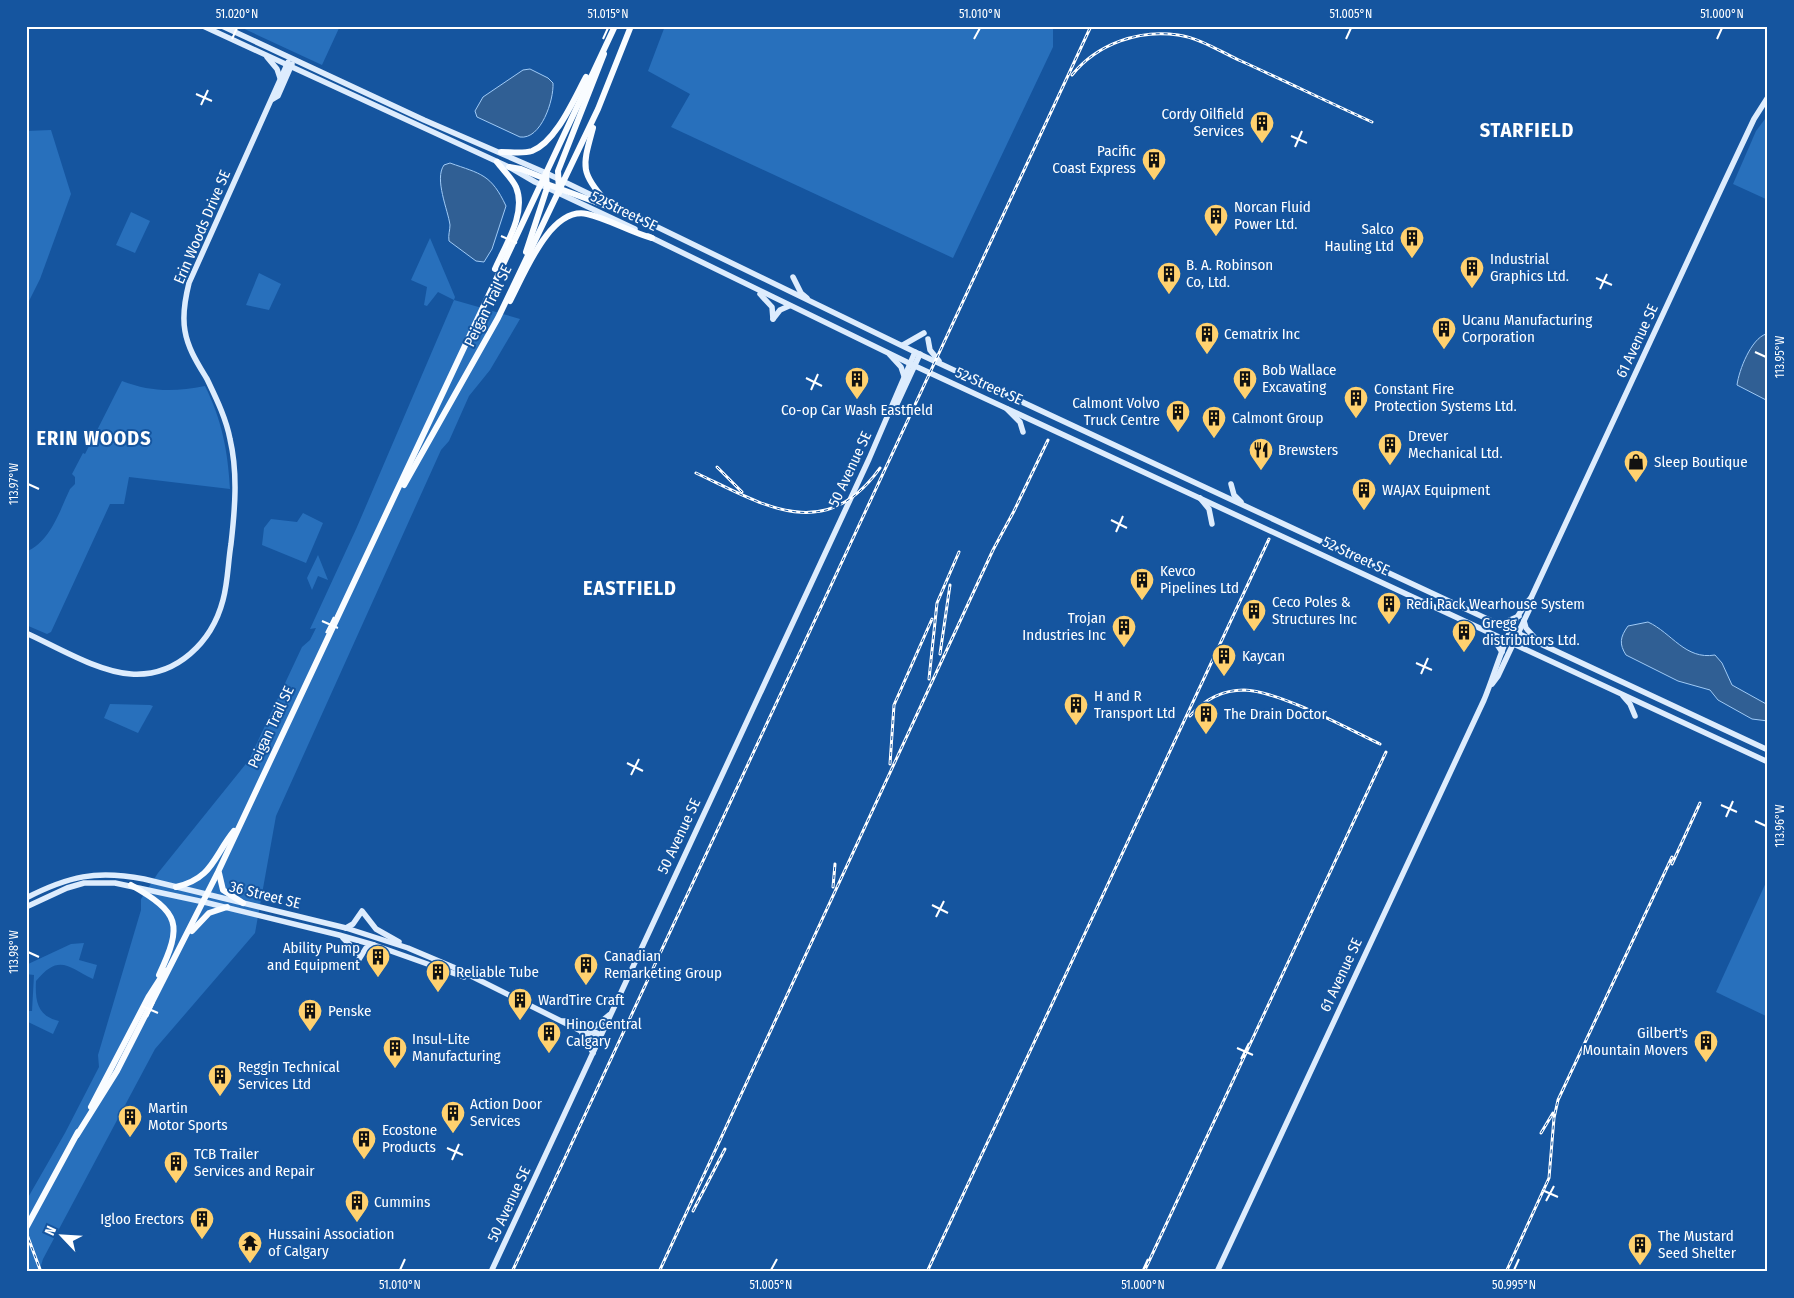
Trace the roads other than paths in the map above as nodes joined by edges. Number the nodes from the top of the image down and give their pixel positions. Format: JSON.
{"nodes":[{"id":1,"x":203,"y":26,"type":"edge"},
{"id":2,"x":222,"y":26,"type":"edge"},
{"id":3,"x":615,"y":26,"type":"edge"},
{"id":4,"x":631,"y":26,"type":"edge"},
{"id":5,"x":606,"y":46,"type":"junction"},
{"id":6,"x":267,"y":56,"type":"junction"},
{"id":7,"x":292,"y":59,"type":"junction"},
{"id":8,"x":597,"y":62,"type":"junction"},
{"id":9,"x":288,"y":66,"type":"junction"},
{"id":10,"x":280,"y":78,"type":"junction"},
{"id":11,"x":1768,"y":97,"type":"edge"},
{"id":12,"x":273,"y":99,"type":"junction"},
{"id":13,"x":598,"y":109,"type":"junction"},
{"id":14,"x":501,"y":152,"type":"junction"},
{"id":15,"x":497,"y":162,"type":"junction"},
{"id":16,"x":509,"y":167,"type":"joint"},
{"id":17,"x":545,"y":181,"type":"junction"},
{"id":18,"x":560,"y":185,"type":"junction"},
{"id":19,"x":606,"y":201,"type":"junction"},
{"id":20,"x":618,"y":208,"type":"junction"},
{"id":21,"x":652,"y":238,"type":"junction"},
{"id":22,"x":524,"y":261,"type":"junction"},
{"id":23,"x":793,"y":277,"type":"dead end"},
{"id":24,"x":754,"y":289,"type":"junction"},
{"id":25,"x":812,"y":303,"type":"junction"},
{"id":26,"x":789,"y":306,"type":"junction"},
{"id":27,"x":481,"y":308,"type":"junction"},
{"id":28,"x":498,"y":318,"type":"junction"},
{"id":29,"x":924,"y":333,"type":"dead end"},
{"id":30,"x":928,"y":339,"type":"dead end"},
{"id":31,"x":902,"y":346,"type":"junction"},
{"id":32,"x":887,"y":352,"type":"junction"},
{"id":33,"x":918,"y":353,"type":"junction"},
{"id":34,"x":913,"y":364,"type":"junction"},
{"id":35,"x":942,"y":364,"type":"junction"},
{"id":36,"x":904,"y":377,"type":"junction"},
{"id":37,"x":1006,"y":407,"type":"junction"},
{"id":38,"x":890,"y":411,"type":"junction"},
{"id":39,"x":1023,"y":432,"type":"dead end"},
{"id":40,"x":1231,"y":484,"type":"dead end"},
{"id":41,"x":1198,"y":496,"type":"junction"},
{"id":42,"x":1242,"y":503,"type":"junction"},
{"id":43,"x":390,"y":506,"type":"junction"},
{"id":44,"x":1212,"y":524,"type":"dead end"},
{"id":45,"x":1522,"y":618,"type":"junction"},
{"id":46,"x":1500,"y":624,"type":"junction"},
{"id":47,"x":1516,"y":631,"type":"junction"},
{"id":48,"x":1488,"y":632,"type":"junction"},
{"id":49,"x":26,"y":633,"type":"edge"},
{"id":50,"x":1508,"y":641,"type":"junction"},
{"id":51,"x":1538,"y":642,"type":"junction"},
{"id":52,"x":1514,"y":643,"type":"junction"},
{"id":53,"x":1502,"y":652,"type":"junction"},
{"id":54,"x":1489,"y":688,"type":"junction"},
{"id":55,"x":1622,"y":694,"type":"junction"},
{"id":56,"x":1635,"y":716,"type":"dead end"},
{"id":57,"x":1768,"y":750,"type":"edge"},
{"id":58,"x":1768,"y":762,"type":"edge"},
{"id":59,"x":239,"y":824,"type":"junction"},
{"id":60,"x":218,"y":872,"type":"junction"},
{"id":61,"x":130,"y":885,"type":"junction"},
{"id":62,"x":176,"y":887,"type":"junction"},
{"id":63,"x":208,"y":894,"type":"junction"},
{"id":64,"x":26,"y":898,"type":"edge"},
{"id":65,"x":204,"y":902,"type":"junction"},
{"id":66,"x":243,"y":903,"type":"junction"},
{"id":67,"x":26,"y":906,"type":"edge"},
{"id":68,"x":227,"y":907,"type":"junction"},
{"id":69,"x":346,"y":928,"type":"junction"},
{"id":70,"x":339,"y":935,"type":"junction"},
{"id":71,"x":183,"y":941,"type":"junction"},
{"id":72,"x":374,"y":945,"type":"junction"},
{"id":73,"x":408,"y":948,"type":"junction"},
{"id":74,"x":358,"y":953,"type":"dead end"},
{"id":75,"x":174,"y":958,"type":"junction"},
{"id":76,"x":356,"y":964,"type":"dead end"},
{"id":77,"x":492,"y":987,"type":"junction"},
{"id":78,"x":149,"y":996,"type":"junction"},
{"id":79,"x":611,"y":1013,"type":"junction"},
{"id":80,"x":583,"y":1030,"type":"junction"},
{"id":81,"x":600,"y":1037,"type":"junction"},
{"id":82,"x":593,"y":1053,"type":"junction"},
{"id":83,"x":77,"y":1135,"type":"junction"},
{"id":84,"x":26,"y":1228,"type":"edge"},
{"id":85,"x":491,"y":1272,"type":"edge"},
{"id":86,"x":1217,"y":1272,"type":"edge"}],
"edges":[{"from":1,"to":6,"type":"street"},
{"from":2,"to":7,"type":"street","name":"52 Street SE"},
{"from":3,"to":5,"type":"main road","name":"Peigan Trail SE"},
{"from":4,"to":13,"type":"main road","name":"Peigan Trail SE"},
{"from":5,"to":8,"type":"main road","name":"Peigan Trail SE"},
{"from":5,"to":18,"type":"main road"},
{"from":6,"to":9,"type":"street"},
{"from":6,"to":10,"type":"street"},
{"from":7,"to":9,"type":"street","name":"Erin Woods Drive SE"},
{"from":7,"to":14,"type":"street","name":"52 Street SE"},
{"from":8,"to":14,"type":"main road"},
{"from":8,"to":17,"type":"main road","name":"Peigan Trail SE"},
{"from":9,"to":10,"type":"street","name":"Erin Woods Drive SE"},
{"from":9,"to":12,"type":"street","name":"Erin Woods Drive SE"},
{"from":9,"to":15,"type":"street"},
{"from":10,"to":12,"type":"street","name":"Erin Woods Drive SE"},
{"from":11,"to":45,"type":"street","name":"61 Avenue SE"},
{"from":12,"to":49,"type":"street","name":"Erin Woods Drive SE"},
{"from":13,"to":18,"type":"main road","name":"Peigan Trail SE"},
{"from":13,"to":19,"type":"main road"},
{"from":14,"to":17,"type":"street","name":"52 Street SE"},
{"from":15,"to":16,"type":"street"},
{"from":15,"to":27,"type":"main road"},
{"from":16,"to":17,"type":"main road"},
{"from":17,"to":18,"type":"main road"},
{"from":17,"to":18,"type":"street","name":"52 Street SE"},
{"from":17,"to":22,"type":"main road"},
{"from":17,"to":27,"type":"main road","name":"Peigan Trail SE"},
{"from":18,"to":19,"type":"street","name":"52 Street SE"},
{"from":18,"to":20,"type":"main road"},
{"from":18,"to":21,"type":"street","name":"52 Street SE"},
{"from":18,"to":22,"type":"main road","name":"Peigan Trail SE"},
{"from":19,"to":20,"type":"street","name":"52 Street SE"},
{"from":20,"to":25,"type":"street","name":"52 Street SE"},
{"from":21,"to":24,"type":"street","name":"52 Street SE"},
{"from":21,"to":28,"type":"main road"},
{"from":22,"to":28,"type":"main road","name":"Peigan Trail SE"},
{"from":23,"to":25,"type":"street"},
{"from":24,"to":26,"type":"street","name":"52 Street SE"},
{"from":24,"to":26,"type":"street"},
{"from":25,"to":31,"type":"street","name":"52 Street SE"},
{"from":26,"to":32,"type":"street","name":"52 Street SE"},
{"from":27,"to":43,"type":"main road","name":"Peigan Trail SE"},
{"from":28,"to":43,"type":"main road","name":"Peigan Trail SE"},
{"from":29,"to":31,"type":"street"},
{"from":30,"to":35,"type":"street"},
{"from":31,"to":33,"type":"street","name":"52 Street SE"},
{"from":32,"to":34,"type":"street","name":"52 Street SE"},
{"from":32,"to":36,"type":"street"},
{"from":33,"to":34,"type":"street","name":"50 Avenue SE"},
{"from":33,"to":35,"type":"street","name":"52 Street SE"},
{"from":34,"to":36,"type":"street","name":"50 Avenue SE"},
{"from":34,"to":37,"type":"street","name":"52 Street SE"},
{"from":34,"to":38,"type":"street","name":"50 Avenue SE"},
{"from":35,"to":42,"type":"street","name":"52 Street SE"},
{"from":36,"to":38,"type":"street","name":"50 Avenue SE"},
{"from":37,"to":39,"type":"street"},
{"from":37,"to":41,"type":"street","name":"52 Street SE"},
{"from":38,"to":79,"type":"street","name":"50 Avenue SE"},
{"from":40,"to":42,"type":"street"},
{"from":41,"to":44,"type":"street"},
{"from":41,"to":48,"type":"street","name":"52 Street SE"},
{"from":42,"to":46,"type":"street","name":"52 Street SE"},
{"from":43,"to":59,"type":"main road","name":"Peigan Trail SE"},
{"from":45,"to":46,"type":"street"},
{"from":45,"to":47,"type":"street","name":"61 Avenue SE"},
{"from":45,"to":51,"type":"street"},
{"from":46,"to":47,"type":"street","name":"52 Street SE"},
{"from":47,"to":50,"type":"street","name":"61 Avenue SE"},
{"from":47,"to":51,"type":"street","name":"52 Street SE"},
{"from":47,"to":52,"type":"street","name":"61 Avenue SE"},
{"from":48,"to":50,"type":"street","name":"52 Street SE"},
{"from":48,"to":53,"type":"street"},
{"from":50,"to":52,"type":"street","name":"52 Street SE"},
{"from":50,"to":53,"type":"street","name":"61 Avenue SE"},
{"from":51,"to":57,"type":"street","name":"52 Street SE"},
{"from":52,"to":54,"type":"street","name":"61 Avenue SE"},
{"from":52,"to":55,"type":"street","name":"52 Street SE"},
{"from":53,"to":54,"type":"street","name":"61 Avenue SE"},
{"from":54,"to":86,"type":"street","name":"61 Avenue SE"},
{"from":55,"to":56,"type":"street"},
{"from":55,"to":58,"type":"street","name":"52 Street SE"},
{"from":59,"to":60,"type":"main road","name":"Peigan Trail SE"},
{"from":59,"to":62,"type":"main road"},
{"from":60,"to":63,"type":"main road","name":"Peigan Trail SE"},
{"from":60,"to":66,"type":"main road"},
{"from":61,"to":65,"type":"street","name":"36 Street SE"},
{"from":61,"to":67,"type":"street","name":"36 Street SE"},
{"from":61,"to":78,"type":"main road"},
{"from":62,"to":63,"type":"street","name":"36 Street SE"},
{"from":62,"to":64,"type":"street","name":"36 Street SE"},
{"from":63,"to":65,"type":"main road","name":"Peigan Trail SE"},
{"from":63,"to":66,"type":"street","name":"36 Street SE"},
{"from":65,"to":68,"type":"street","name":"36 Street SE"},
{"from":65,"to":71,"type":"main road","name":"Peigan Trail SE"},
{"from":66,"to":69,"type":"street","name":"36 Street SE"},
{"from":68,"to":70,"type":"street","name":"36 Street SE"},
{"from":68,"to":71,"type":"main road"},
{"from":69,"to":73,"type":"street","name":"36 Street SE"},
{"from":69,"to":73,"type":"street"},
{"from":70,"to":72,"type":"street","name":"36 Street SE"},
{"from":70,"to":74,"type":"street"},
{"from":71,"to":75,"type":"main road","name":"Peigan Trail SE"},
{"from":72,"to":76,"type":"street"},
{"from":72,"to":77,"type":"street","name":"36 Street SE"},
{"from":73,"to":77,"type":"street","name":"36 Street SE"},
{"from":75,"to":78,"type":"main road","name":"Peigan Trail SE"},
{"from":75,"to":83,"type":"main road","name":"Peigan Trail SE"},
{"from":77,"to":80,"type":"street","name":"36 Street SE"},
{"from":78,"to":83,"type":"main road","name":"Peigan Trail SE"},
{"from":79,"to":80,"type":"street"},
{"from":79,"to":81,"type":"street","name":"50 Avenue SE"},
{"from":80,"to":81,"type":"street","name":"36 Street SE"},
{"from":80,"to":82,"type":"street"},
{"from":81,"to":82,"type":"street","name":"50 Avenue SE"},
{"from":82,"to":85,"type":"street","name":"50 Avenue SE"},
{"from":83,"to":84,"type":"main road","name":"Peigan Trail SE"}]}
